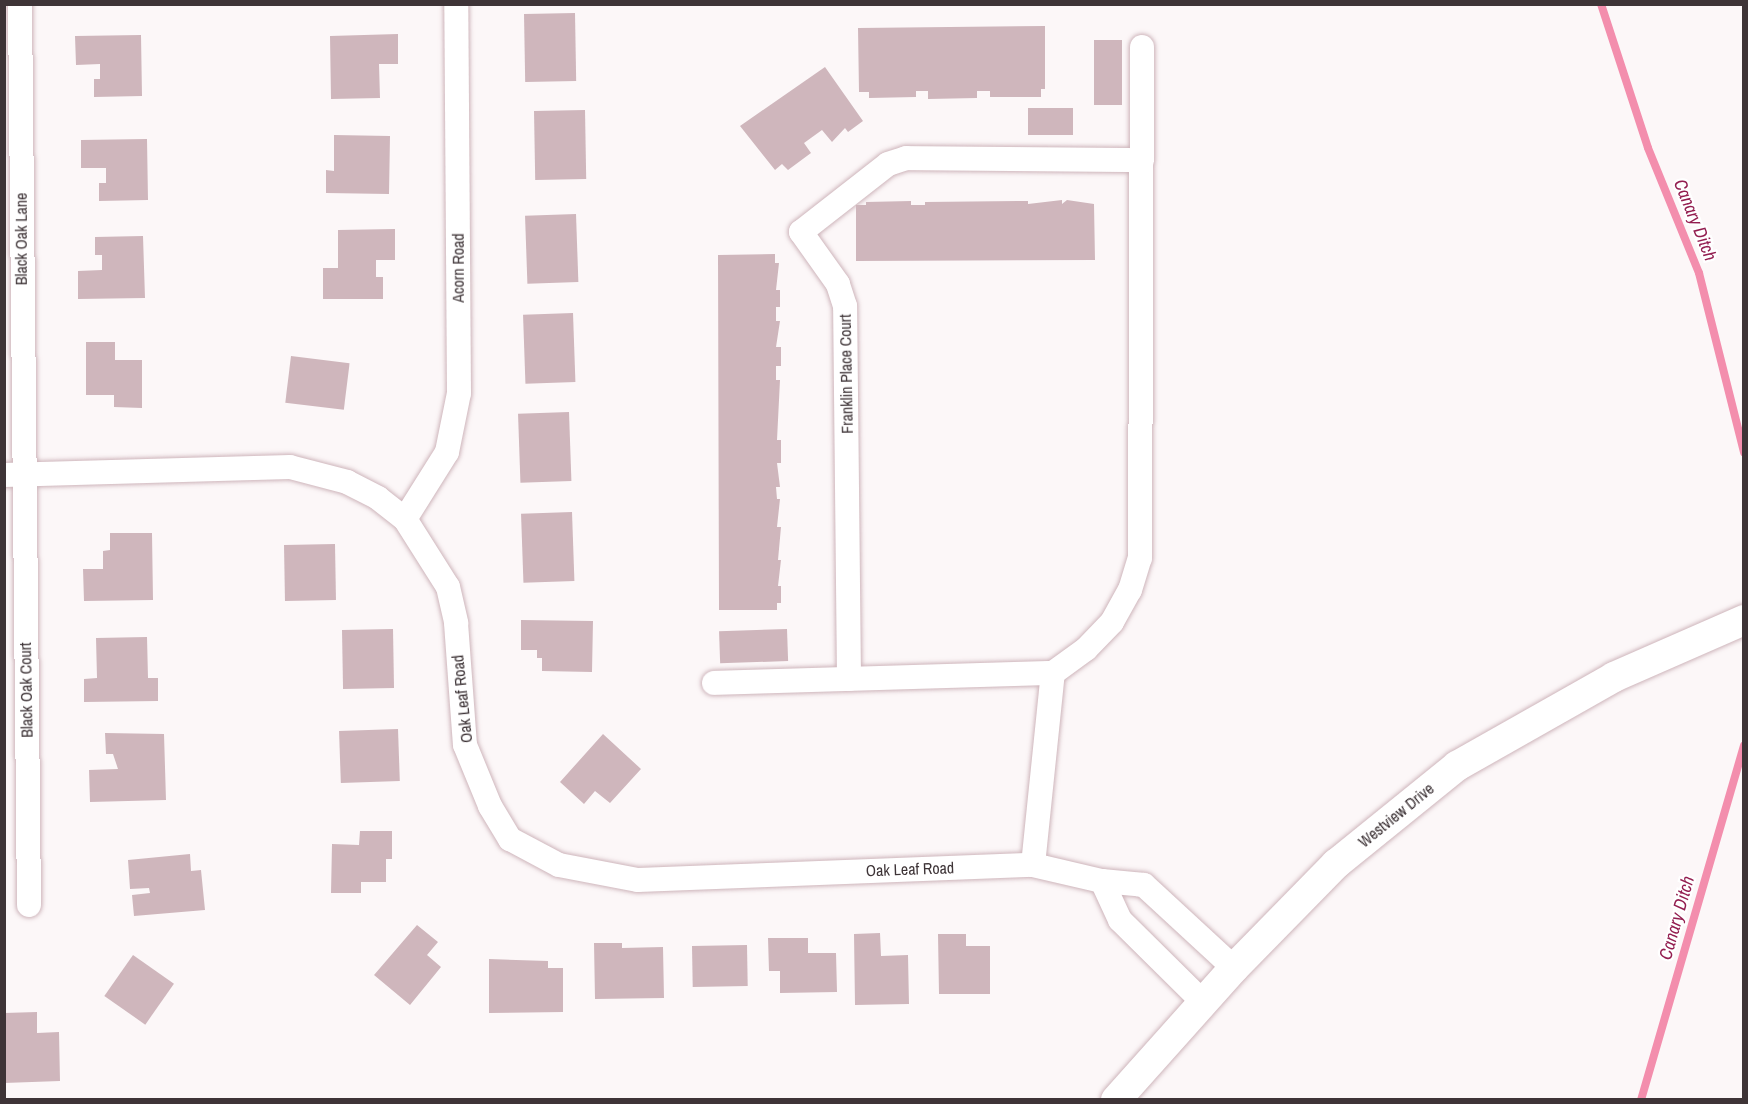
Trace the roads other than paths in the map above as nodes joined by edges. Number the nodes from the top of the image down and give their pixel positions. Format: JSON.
{"nodes":[{"id":1,"x":20,"y":4,"type":"edge"},
{"id":2,"x":456,"y":4,"type":"edge"},
{"id":3,"x":1142,"y":47,"type":"dead end"},
{"id":4,"x":1142,"y":160,"type":"junction"},
{"id":5,"x":14,"y":474,"type":"edge"},
{"id":6,"x":405,"y":519,"type":"junction"},
{"id":7,"x":1743,"y":620,"type":"edge"},
{"id":8,"x":1053,"y":673,"type":"junction"},
{"id":9,"x":849,"y":679,"type":"junction"},
{"id":10,"x":714,"y":683,"type":"dead end"},
{"id":11,"x":1033,"y":865,"type":"junction"},
{"id":12,"x":1102,"y":881,"type":"junction"},
{"id":13,"x":29,"y":905,"type":"dead end"},
{"id":14,"x":1234,"y":968,"type":"junction"},
{"id":15,"x":1203,"y":1002,"type":"junction"},
{"id":16,"x":1116,"y":1100,"type":"edge"}],
"edges":[{"from":1,"to":5,"type":"street","name":"Black Oak Lane"},
{"from":2,"to":6,"type":"street","name":"Acorn Road"},
{"from":3,"to":4,"type":"street"},
{"from":4,"to":8,"type":"street"},
{"from":4,"to":9,"type":"street","name":"Franklin Place Court"},
{"from":5,"to":6,"type":"street","name":"Oak Leaf Road"},
{"from":5,"to":13,"type":"street","name":"Black Oak Court"},
{"from":6,"to":11,"type":"street","name":"Oak Leaf Road"},
{"from":7,"to":14,"type":"street","name":"Westview Drive"},
{"from":8,"to":9,"type":"street"},
{"from":8,"to":11,"type":"street"},
{"from":9,"to":10,"type":"street"},
{"from":11,"to":12,"type":"street","name":"Oak Leaf Road"},
{"from":12,"to":14,"type":"street","name":"Oak Leaf Road"},
{"from":12,"to":15,"type":"street"},
{"from":14,"to":15,"type":"street","name":"Westview Drive"},
{"from":15,"to":16,"type":"street","name":"Westview Drive"}]}
